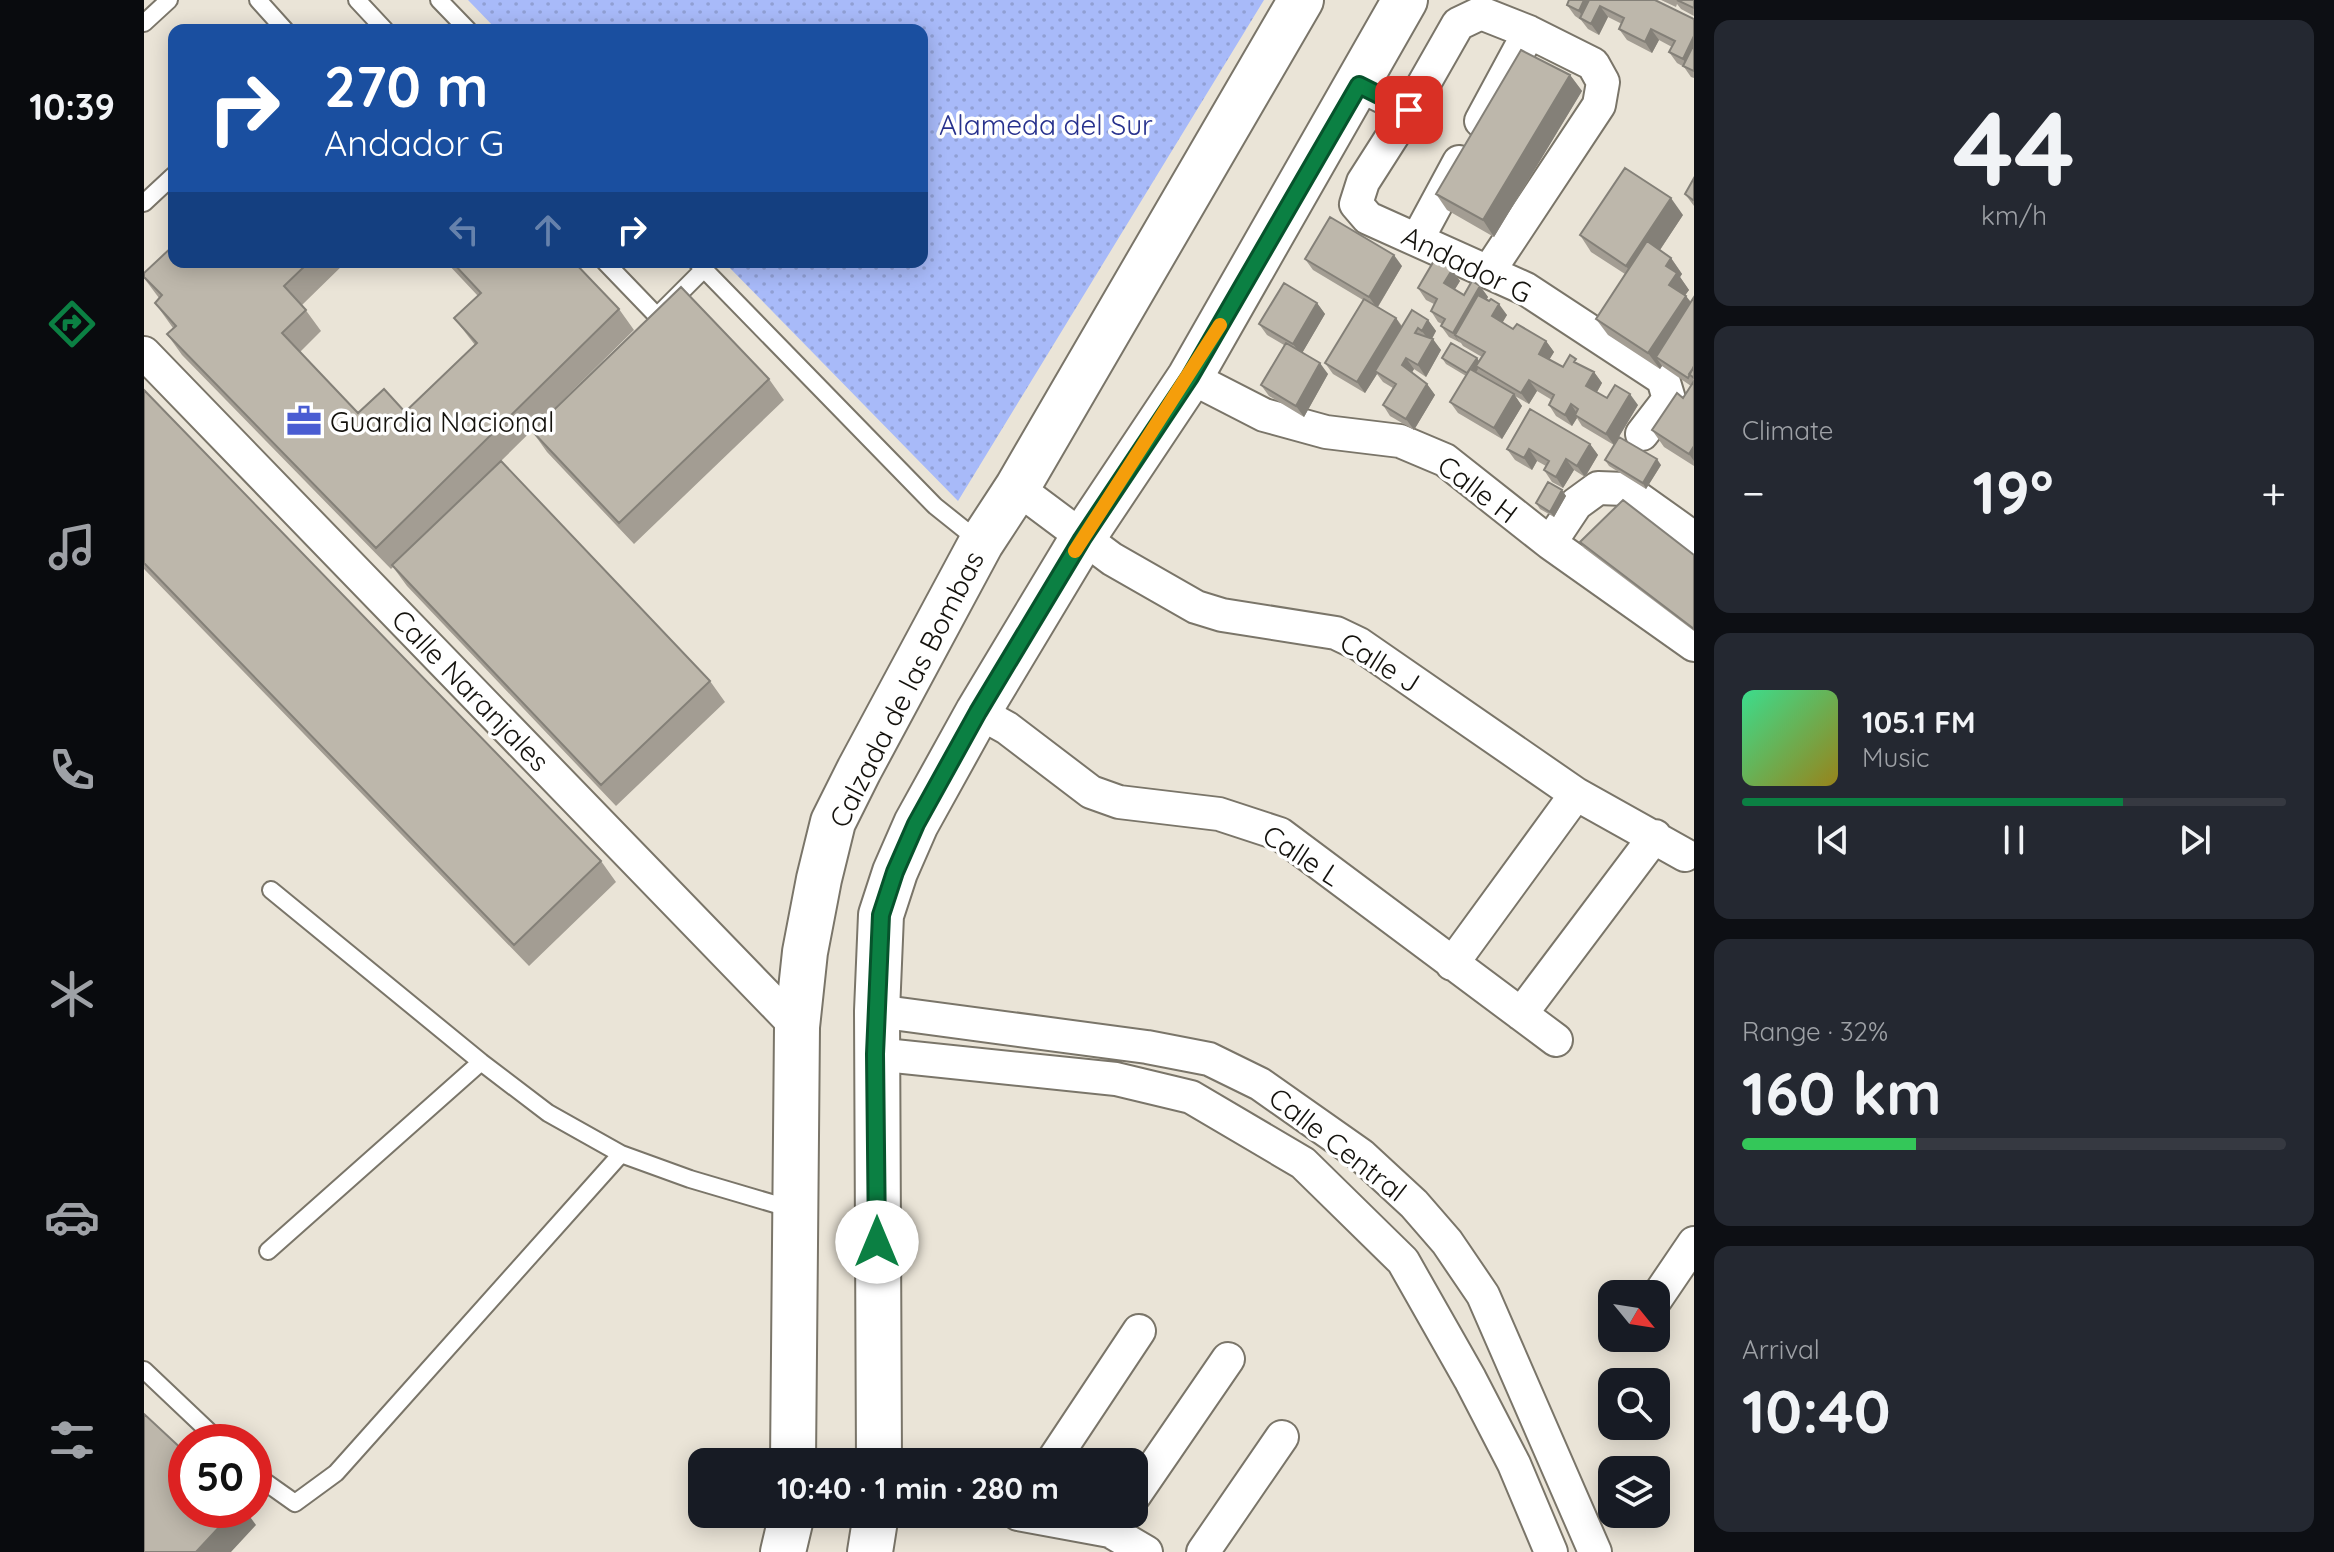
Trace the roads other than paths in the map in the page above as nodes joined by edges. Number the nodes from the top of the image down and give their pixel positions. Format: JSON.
{"nodes":[{"id":1,"x":169,"y":0,"type":"edge"},
{"id":2,"x":258,"y":0,"type":"edge"},
{"id":3,"x":357,"y":0,"type":"edge"},
{"id":4,"x":439,"y":0,"type":"edge"},
{"id":5,"x":1301,"y":0,"type":"edge"},
{"id":6,"x":1405,"y":0,"type":"edge"},
{"id":7,"x":144,"y":23,"type":"edge"},
{"id":8,"x":280,"y":24,"type":"edge"},
{"id":9,"x":379,"y":24,"type":"edge"},
{"id":10,"x":462,"y":24,"type":"edge"},
{"id":11,"x":1529,"y":32,"type":"junction"},
{"id":12,"x":1359,"y":85,"type":"junction"},
{"id":13,"x":1409,"y":110,"type":"junction"},
{"id":14,"x":168,"y":181,"type":"edge"},
{"id":15,"x":144,"y":203,"type":"edge"},
{"id":16,"x":1418,"y":238,"type":"junction"},
{"id":17,"x":611,"y":268,"type":"edge"},
{"id":18,"x":699,"y":268,"type":"edge"},
{"id":19,"x":703,"y":268,"type":"edge"},
{"id":20,"x":1489,"y":271,"type":"junction"},
{"id":21,"x":144,"y":354,"type":"edge"},
{"id":22,"x":1190,"y":377,"type":"junction"},
{"id":23,"x":1642,"y":434,"type":"dead end"},
{"id":24,"x":1017,"y":488,"type":"junction"},
{"id":25,"x":1694,"y":538,"type":"edge"},
{"id":26,"x":1082,"y":539,"type":"junction"},
{"id":27,"x":981,"y":543,"type":"junction"},
{"id":28,"x":1550,"y":543,"type":"junction"},
{"id":29,"x":1694,"y":645,"type":"edge"},
{"id":30,"x":978,"y":712,"type":"junction"},
{"id":31,"x":1576,"y":794,"type":"junction"},
{"id":32,"x":1655,"y":836,"type":"junction"},
{"id":33,"x":1685,"y":855,"type":"dead end"},
{"id":34,"x":271,"y":890,"type":"dead end"},
{"id":35,"x":1452,"y":964,"type":"junction"},
{"id":36,"x":877,"y":1011,"type":"junction"},
{"id":37,"x":1521,"y":1014,"type":"junction"},
{"id":38,"x":797,"y":1027,"type":"junction"},
{"id":39,"x":1556,"y":1040,"type":"dead end"},
{"id":40,"x":875,"y":1054,"type":"junction"},
{"id":41,"x":481,"y":1062,"type":"junction"},
{"id":42,"x":621,"y":1154,"type":"junction"},
{"id":43,"x":796,"y":1210,"type":"junction"},
{"id":44,"x":1694,"y":1243,"type":"edge"},
{"id":45,"x":268,"y":1251,"type":"dead end"},
{"id":46,"x":1669,"y":1280,"type":"edge"},
{"id":47,"x":1139,"y":1331,"type":"dead end"},
{"id":48,"x":1228,"y":1359,"type":"dead end"},
{"id":49,"x":144,"y":1370,"type":"edge"},
{"id":50,"x":201,"y":1424,"type":"edge"},
{"id":51,"x":1282,"y":1437,"type":"dead end"},
{"id":52,"x":793,"y":1448,"type":"edge"},
{"id":53,"x":879,"y":1448,"type":"edge"},
{"id":54,"x":1061,"y":1448,"type":"edge"},
{"id":55,"x":1148,"y":1476,"type":"edge"},
{"id":56,"x":272,"y":1487,"type":"edge"},
{"id":57,"x":789,"y":1528,"type":"edge"},
{"id":58,"x":874,"y":1528,"type":"edge"},
{"id":59,"x":1122,"y":1528,"type":"edge"},
{"id":60,"x":783,"y":1552,"type":"edge"},
{"id":61,"x":870,"y":1552,"type":"edge"},
{"id":62,"x":1146,"y":1552,"type":"edge"},
{"id":63,"x":1203,"y":1552,"type":"edge"},
{"id":64,"x":1551,"y":1552,"type":"edge"},
{"id":65,"x":1595,"y":1552,"type":"edge"}],
"edges":[{"from":1,"to":7,"type":"lane"},
{"from":2,"to":8,"type":"lane"},
{"from":3,"to":9,"type":"lane"},
{"from":4,"to":10,"type":"lane"},
{"from":5,"to":24,"type":"main road","name":"Calzada de las Bombas"},
{"from":6,"to":12,"type":"main road"},
{"from":11,"to":13,"type":"street"},
{"from":11,"to":16,"type":"street"},
{"from":11,"to":20,"type":"street"},
{"from":12,"to":13,"type":"street"},
{"from":12,"to":22,"type":"main road"},
{"from":13,"to":16,"type":"street","name":"Andador G"},
{"from":14,"to":15,"type":"lane"},
{"from":16,"to":20,"type":"street","name":"Andador G"},
{"from":17,"to":18,"type":"lane"},
{"from":19,"to":27,"type":"lane"},
{"from":20,"to":23,"type":"street","name":"Andador G"},
{"from":21,"to":38,"type":"street","name":"Calle Naranjales"},
{"from":22,"to":26,"type":"main road"},
{"from":22,"to":28,"type":"street","name":"Calle H"},
{"from":24,"to":26,"type":"street","name":"Calle J"},
{"from":24,"to":27,"type":"main road","name":"Calzada de las Bombas"},
{"from":25,"to":28,"type":"street"},
{"from":26,"to":30,"type":"main road"},
{"from":26,"to":31,"type":"street","name":"Calle J"},
{"from":27,"to":38,"type":"main road","name":"Calzada de las Bombas"},
{"from":28,"to":29,"type":"street","name":"Calle H"},
{"from":30,"to":35,"type":"street","name":"Calle L"},
{"from":30,"to":36,"type":"main road"},
{"from":31,"to":32,"type":"street","name":"Calle J"},
{"from":31,"to":35,"type":"street"},
{"from":32,"to":33,"type":"street","name":"Calle J"},
{"from":32,"to":37,"type":"street"},
{"from":34,"to":41,"type":"lane"},
{"from":35,"to":37,"type":"street","name":"Calle L"},
{"from":36,"to":40,"type":"main road"},
{"from":36,"to":65,"type":"street","name":"Calle Central"},
{"from":37,"to":39,"type":"street","name":"Calle L"},
{"from":38,"to":43,"type":"main road","name":"Calzada de las Bombas"},
{"from":40,"to":53,"type":"main road"},
{"from":40,"to":64,"type":"street","name":"Calle Central"},
{"from":41,"to":42,"type":"lane"},
{"from":41,"to":45,"type":"lane"},
{"from":42,"to":43,"type":"lane"},
{"from":42,"to":56,"type":"lane"},
{"from":43,"to":52,"type":"main road","name":"Calzada de las Bombas"},
{"from":44,"to":46,"type":"street"},
{"from":47,"to":54,"type":"street"},
{"from":48,"to":55,"type":"street"},
{"from":49,"to":50,"type":"lane"},
{"from":51,"to":63,"type":"street"},
{"from":57,"to":60,"type":"main road"},
{"from":58,"to":61,"type":"main road"},
{"from":59,"to":62,"type":"street"}]}
